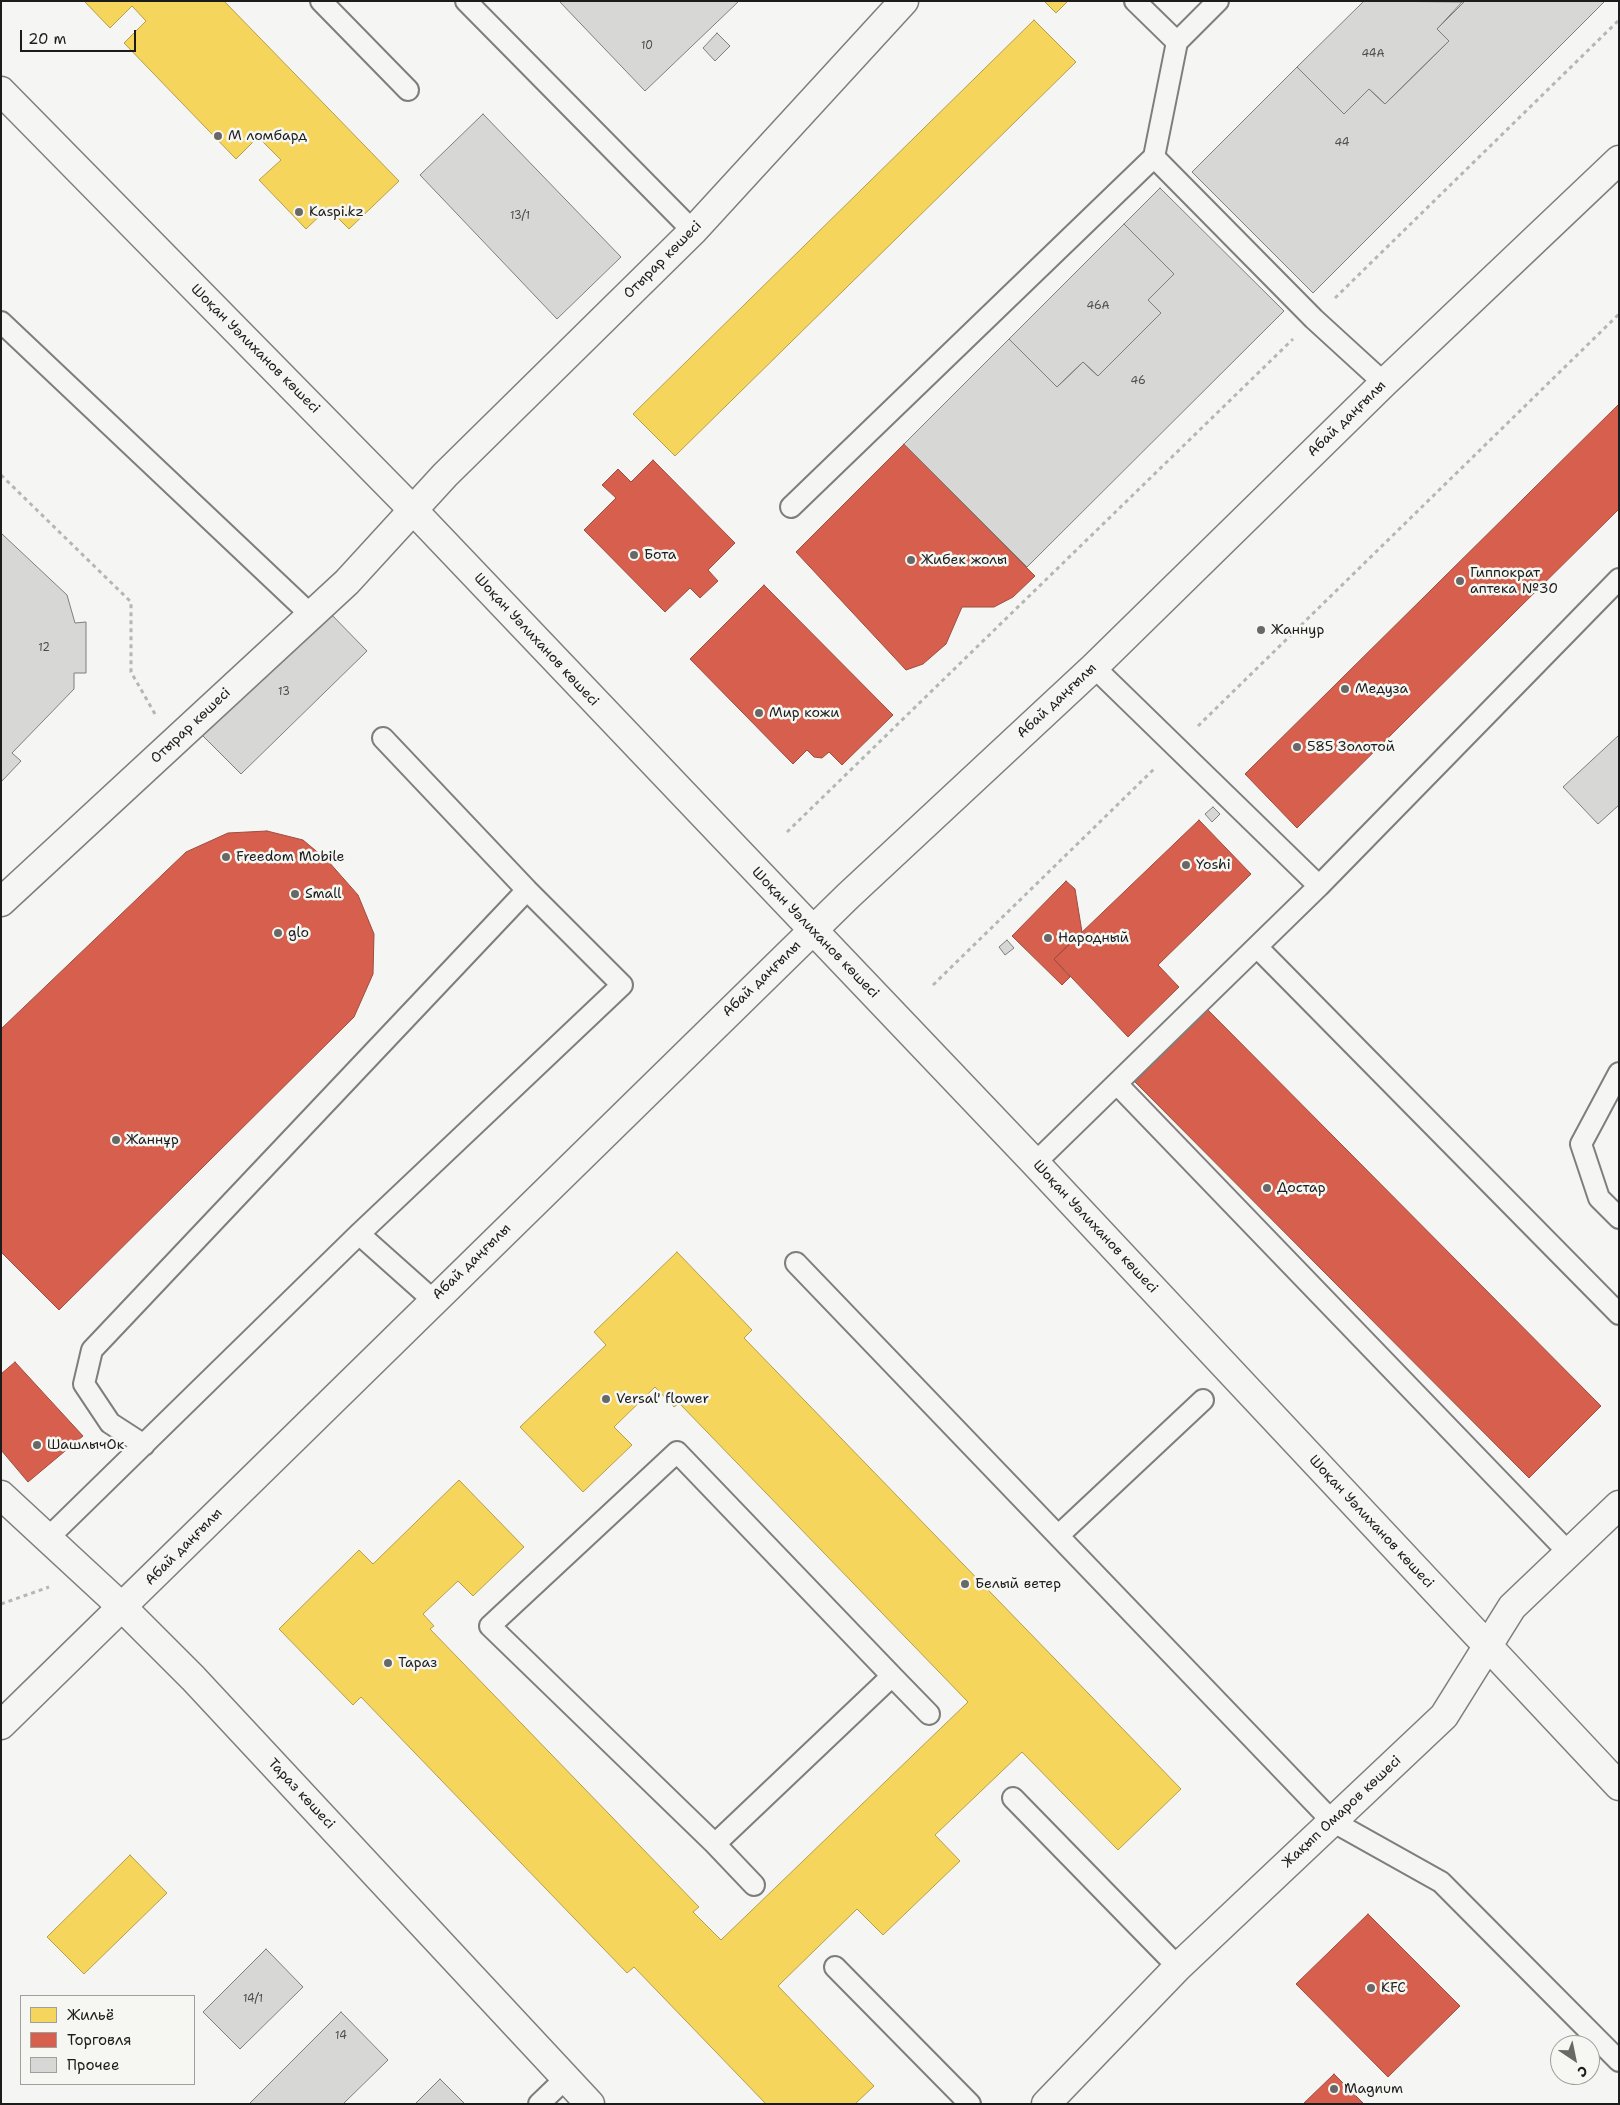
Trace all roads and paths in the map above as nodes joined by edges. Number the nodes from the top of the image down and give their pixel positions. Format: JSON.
{"nodes":[{"id":1,"x":322,"y":1,"type":"edge"},
{"id":2,"x":466,"y":1,"type":"edge"},
{"id":3,"x":904,"y":1,"type":"edge"},
{"id":4,"x":1135,"y":1,"type":"edge"},
{"id":5,"x":1218,"y":1,"type":"edge"},
{"id":6,"x":1619,"y":20,"type":"edge"},
{"id":7,"x":1177,"y":42,"type":"junction"},
{"id":8,"x":408,"y":90,"type":"dead end"},
{"id":9,"x":1,"y":92,"type":"edge"},
{"id":10,"x":1154,"y":157,"type":"junction"},
{"id":11,"x":1619,"y":160,"type":"edge"},
{"id":12,"x":693,"y":231,"type":"junction"},
{"id":13,"x":1619,"y":314,"type":"edge"},
{"id":14,"x":1314,"y":319,"type":"junction"},
{"id":15,"x":1,"y":322,"type":"edge"},
{"id":16,"x":1384,"y":383,"type":"junction"},
{"id":17,"x":1,"y":475,"type":"edge"},
{"id":18,"x":791,"y":507,"type":"dead end"},
{"id":19,"x":413,"y":510,"type":"junction"},
{"id":20,"x":1619,"y":579,"type":"edge"},
{"id":21,"x":311,"y":615,"type":"junction"},
{"id":22,"x":1094,"y":667,"type":"junction"},
{"id":23,"x":383,"y":738,"type":"dead end"},
{"id":24,"x":172,"y":744,"type":"junction"},
{"id":25,"x":1176,"y":747,"type":"junction"},
{"id":26,"x":787,"y":832,"type":"dead end"},
{"id":27,"x":1319,"y":886,"type":"junction"},
{"id":28,"x":527,"y":890,"type":"junction"},
{"id":29,"x":1,"y":902,"type":"edge"},
{"id":30,"x":813,"y":930,"type":"junction"},
{"id":31,"x":1257,"y":947,"type":"junction"},
{"id":32,"x":933,"y":985,"type":"dead end"},
{"id":33,"x":1619,"y":1073,"type":"edge"},
{"id":34,"x":1117,"y":1084,"type":"junction"},
{"id":35,"x":1035,"y":1163,"type":"junction"},
{"id":36,"x":1619,"y":1218,"type":"edge"},
{"id":37,"x":359,"y":1234,"type":"junction"},
{"id":38,"x":796,"y":1263,"type":"dead end"},
{"id":39,"x":433,"y":1300,"type":"junction"},
{"id":40,"x":1619,"y":1314,"type":"edge"},
{"id":41,"x":1203,"y":1400,"type":"dead end"},
{"id":42,"x":144,"y":1445,"type":"junction"},
{"id":43,"x":1,"y":1495,"type":"edge"},
{"id":44,"x":1619,"y":1505,"type":"edge"},
{"id":45,"x":1058,"y":1534,"type":"junction"},
{"id":46,"x":48,"y":1538,"type":"junction"},
{"id":47,"x":1569,"y":1553,"type":"junction"},
{"id":48,"x":85,"y":1574,"type":"junction"},
{"id":49,"x":1,"y":1604,"type":"edge"},
{"id":50,"x":123,"y":1608,"type":"junction"},
{"id":51,"x":1486,"y":1646,"type":"junction"},
{"id":52,"x":892,"y":1676,"type":"junction"},
{"id":53,"x":929,"y":1714,"type":"dead end"},
{"id":54,"x":1,"y":1725,"type":"edge"},
{"id":55,"x":1619,"y":1786,"type":"edge"},
{"id":56,"x":1013,"y":1798,"type":"dead end"},
{"id":57,"x":1332,"y":1821,"type":"junction"},
{"id":58,"x":715,"y":1844,"type":"junction"},
{"id":59,"x":754,"y":1885,"type":"dead end"},
{"id":60,"x":835,"y":1967,"type":"dead end"},
{"id":61,"x":1178,"y":1967,"type":"junction"},
{"id":62,"x":1619,"y":2062,"type":"edge"},
{"id":63,"x":565,"y":2079,"type":"junction"},
{"id":64,"x":539,"y":2104,"type":"edge"},
{"id":65,"x":590,"y":2104,"type":"edge"},
{"id":66,"x":970,"y":2104,"type":"edge"},
{"id":67,"x":1046,"y":2104,"type":"edge"}],
"edges":[{"from":1,"to":8,"type":"lane"},
{"from":2,"to":12,"type":"lane"},
{"from":3,"to":12,"type":"street","name":"Отырар көшесі"},
{"from":4,"to":7,"type":"lane"},
{"from":5,"to":7,"type":"lane"},
{"from":6,"to":14,"type":"path"},
{"from":7,"to":10,"type":"lane"},
{"from":9,"to":19,"type":"street","name":"Шоқан Уәлиханов көшесі"},
{"from":10,"to":14,"type":"lane"},
{"from":10,"to":18,"type":"lane"},
{"from":11,"to":16,"type":"street","name":"Абай даңғылы"},
{"from":12,"to":19,"type":"street","name":"Отырар көшесі"},
{"from":13,"to":25,"type":"path"},
{"from":14,"to":16,"type":"lane"},
{"from":14,"to":26,"type":"path"},
{"from":15,"to":21,"type":"lane"},
{"from":16,"to":22,"type":"street","name":"Абай даңғылы"},
{"from":17,"to":24,"type":"path"},
{"from":19,"to":21,"type":"street","name":"Отырар көшесі"},
{"from":19,"to":30,"type":"street","name":"Шоқан Уәлиханов көшесі"},
{"from":20,"to":27,"type":"lane"},
{"from":21,"to":24,"type":"street","name":"Отырар көшесі"},
{"from":22,"to":25,"type":"lane"},
{"from":22,"to":30,"type":"street","name":"Абай даңғылы"},
{"from":23,"to":28,"type":"lane"},
{"from":24,"to":29,"type":"street","name":"Отырар көшесі"},
{"from":25,"to":27,"type":"lane"},
{"from":25,"to":32,"type":"path"},
{"from":27,"to":31,"type":"lane"},
{"from":28,"to":37,"type":"lane"},
{"from":28,"to":42,"type":"lane"},
{"from":30,"to":35,"type":"street","name":"Шоқан Уәлиханов көшесі"},
{"from":30,"to":39,"type":"street","name":"Абай даңғылы"},
{"from":31,"to":34,"type":"lane"},
{"from":31,"to":40,"type":"lane"},
{"from":33,"to":36,"type":"lane"},
{"from":34,"to":35,"type":"lane"},
{"from":34,"to":47,"type":"lane"},
{"from":35,"to":51,"type":"street","name":"Шоқан Уәлиханов көшесі"},
{"from":37,"to":39,"type":"lane"},
{"from":37,"to":42,"type":"lane"},
{"from":38,"to":45,"type":"lane"},
{"from":39,"to":50,"type":"street","name":"Абай даңғылы"},
{"from":41,"to":45,"type":"lane"},
{"from":42,"to":46,"type":"lane"},
{"from":43,"to":46,"type":"street","name":"Тараз көшесі"},
{"from":44,"to":47,"type":"street","name":"Жақып Омаров көшесі"},
{"from":45,"to":57,"type":"lane"},
{"from":46,"to":48,"type":"street","name":"Тараз көшесі"},
{"from":47,"to":51,"type":"street","name":"Жақып Омаров көшесі"},
{"from":48,"to":49,"type":"path"},
{"from":48,"to":50,"type":"street","name":"Тараз көшесі"},
{"from":50,"to":54,"type":"street","name":"Абай даңғылы"},
{"from":50,"to":63,"type":"street","name":"Тараз көшесі"},
{"from":51,"to":55,"type":"street","name":"Шоқан Уәлиханов көшесі"},
{"from":51,"to":57,"type":"street","name":"Жақып Омаров көшесі"},
{"from":52,"to":53,"type":"lane"},
{"from":52,"to":58,"type":"lane"},
{"from":52,"to":58,"type":"lane"},
{"from":56,"to":61,"type":"lane"},
{"from":57,"to":61,"type":"street","name":"Жақып Омаров көшесі"},
{"from":57,"to":62,"type":"lane"},
{"from":58,"to":59,"type":"lane"},
{"from":60,"to":66,"type":"lane"},
{"from":61,"to":67,"type":"street","name":"Жақып Омаров көшесі"},
{"from":63,"to":64,"type":"lane"},
{"from":63,"to":65,"type":"street","name":"Тараз көшесі"}]}
